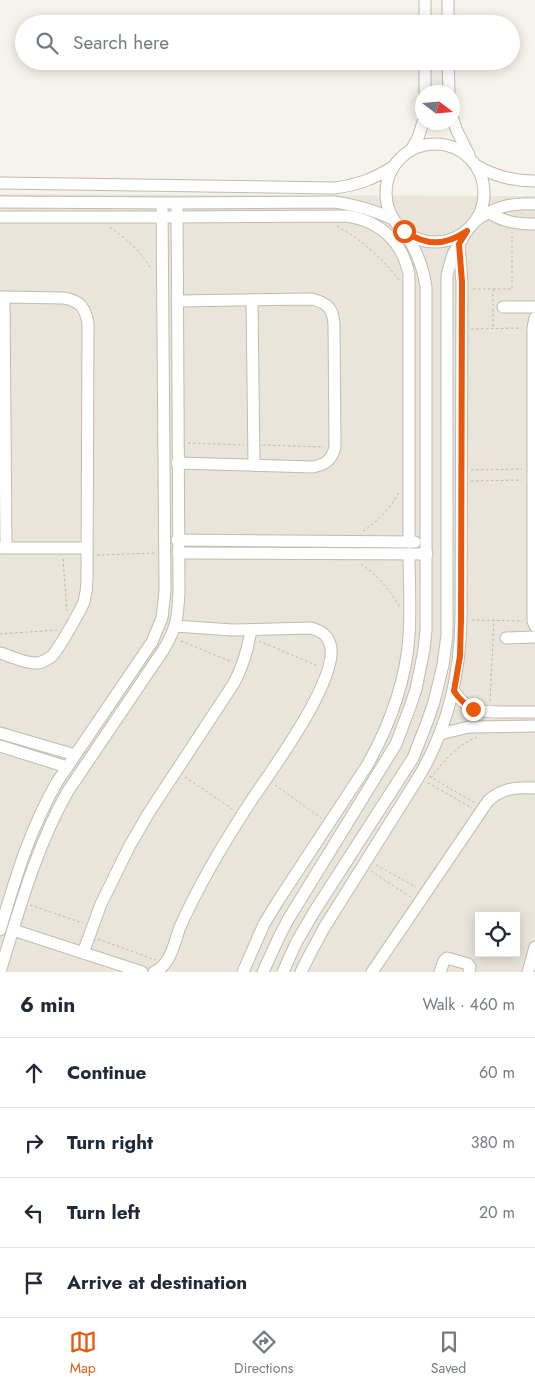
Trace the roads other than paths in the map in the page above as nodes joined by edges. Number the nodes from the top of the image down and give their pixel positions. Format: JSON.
{"nodes":[{"id":1,"x":425,"y":0,"type":"edge"},
{"id":2,"x":448,"y":0,"type":"edge"},
{"id":3,"x":425,"y":15,"type":"edge"},
{"id":4,"x":448,"y":15,"type":"edge"},
{"id":5,"x":425,"y":70,"type":"edge"},
{"id":6,"x":448,"y":70,"type":"edge"},
{"id":7,"x":425,"y":85,"type":"edge"},
{"id":8,"x":448,"y":85,"type":"edge"},
{"id":9,"x":420,"y":130,"type":"edge"},
{"id":10,"x":457,"y":130,"type":"edge"},
{"id":11,"x":411,"y":150,"type":"junction"},
{"id":12,"x":474,"y":162,"type":"junction"},
{"id":13,"x":394,"y":166,"type":"junction"},
{"id":14,"x":535,"y":181,"type":"edge"},
{"id":15,"x":0,"y":183,"type":"edge"},
{"id":16,"x":0,"y":202,"type":"edge"},
{"id":17,"x":162,"y":203,"type":"junction"},
{"id":18,"x":177,"y":203,"type":"junction"},
{"id":19,"x":535,"y":204,"type":"edge"},
{"id":20,"x":483,"y":215,"type":"junction"},
{"id":21,"x":0,"y":216,"type":"edge"},
{"id":22,"x":162,"y":217,"type":"junction"},
{"id":23,"x":177,"y":217,"type":"junction"},
{"id":24,"x":393,"y":219,"type":"junction"},
{"id":25,"x":535,"y":224,"type":"edge"},
{"id":26,"x":404,"y":231,"type":"junction"},
{"id":27,"x":467,"y":231,"type":"junction"},
{"id":28,"x":459,"y":244,"type":"junction"},
{"id":29,"x":2,"y":297,"type":"edge"},
{"id":30,"x":252,"y":300,"type":"junction"},
{"id":31,"x":177,"y":301,"type":"junction"},
{"id":32,"x":504,"y":307,"type":"dead end"},
{"id":33,"x":535,"y":307,"type":"edge"},
{"id":34,"x":534,"y":323,"type":"edge"},
{"id":35,"x":177,"y":464,"type":"junction"},
{"id":36,"x":254,"y":466,"type":"junction"},
{"id":37,"x":178,"y":500,"type":"junction"},
{"id":38,"x":163,"y":501,"type":"junction"},
{"id":39,"x":178,"y":540,"type":"junction"},
{"id":40,"x":409,"y":542,"type":"junction"},
{"id":41,"x":427,"y":542,"type":"junction"},
{"id":42,"x":3,"y":548,"type":"edge"},
{"id":43,"x":87,"y":551,"type":"junction"},
{"id":44,"x":178,"y":553,"type":"junction"},
{"id":45,"x":409,"y":554,"type":"junction"},
{"id":46,"x":427,"y":554,"type":"junction"},
{"id":47,"x":534,"y":623,"type":"edge"},
{"id":48,"x":173,"y":632,"type":"junction"},
{"id":49,"x":251,"y":634,"type":"junction"},
{"id":50,"x":535,"y":637,"type":"edge"},
{"id":51,"x":506,"y":638,"type":"dead end"},
{"id":52,"x":0,"y":653,"type":"edge"},
{"id":53,"x":454,"y":691,"type":"junction"},
{"id":54,"x":410,"y":707,"type":"junction"},
{"id":55,"x":535,"y":712,"type":"edge"},
{"id":56,"x":430,"y":713,"type":"junction"},
{"id":57,"x":535,"y":726,"type":"edge"},
{"id":58,"x":0,"y":732,"type":"edge"},
{"id":59,"x":440,"y":734,"type":"junction"},
{"id":60,"x":0,"y":746,"type":"edge"},
{"id":61,"x":75,"y":755,"type":"junction"},
{"id":62,"x":67,"y":767,"type":"junction"},
{"id":63,"x":535,"y":788,"type":"edge"},
{"id":64,"x":46,"y":801,"type":"junction"},
{"id":65,"x":58,"y":808,"type":"junction"},
{"id":66,"x":331,"y":820,"type":"junction"},
{"id":67,"x":347,"y":826,"type":"junction"},
{"id":68,"x":0,"y":930,"type":"edge"},
{"id":69,"x":13,"y":930,"type":"junction"},
{"id":70,"x":535,"y":947,"type":"edge"},
{"id":71,"x":83,"y":953,"type":"junction"},
{"id":72,"x":531,"y":967,"type":"edge"},
{"id":73,"x":375,"y":971,"type":"edge"},
{"id":74,"x":0,"y":972,"type":"edge"},
{"id":75,"x":142,"y":972,"type":"edge"},
{"id":76,"x":154,"y":972,"type":"edge"},
{"id":77,"x":243,"y":972,"type":"edge"},
{"id":78,"x":263,"y":972,"type":"edge"},
{"id":79,"x":283,"y":972,"type":"edge"},
{"id":80,"x":301,"y":972,"type":"edge"},
{"id":81,"x":440,"y":972,"type":"edge"},
{"id":82,"x":468,"y":972,"type":"edge"}],
"edges":[{"from":1,"to":3,"type":"street"},
{"from":2,"to":4,"type":"street"},
{"from":5,"to":7,"type":"street"},
{"from":6,"to":8,"type":"street"},
{"from":9,"to":11,"type":"street"},
{"from":10,"to":12,"type":"street"},
{"from":11,"to":12,"type":"street"},
{"from":11,"to":13,"type":"street"},
{"from":12,"to":14,"type":"street"},
{"from":12,"to":20,"type":"street"},
{"from":13,"to":15,"type":"street"},
{"from":13,"to":24,"type":"street"},
{"from":16,"to":17,"type":"street"},
{"from":17,"to":18,"type":"street"},
{"from":17,"to":22,"type":"street"},
{"from":18,"to":23,"type":"street"},
{"from":18,"to":24,"type":"street"},
{"from":19,"to":20,"type":"street"},
{"from":20,"to":25,"type":"street"},
{"from":20,"to":27,"type":"street"},
{"from":21,"to":22,"type":"street"},
{"from":22,"to":23,"type":"street"},
{"from":22,"to":38,"type":"street"},
{"from":23,"to":31,"type":"street"},
{"from":23,"to":40,"type":"street"},
{"from":24,"to":26,"type":"street"},
{"from":26,"to":27,"type":"street"},
{"from":26,"to":41,"type":"street"},
{"from":27,"to":28,"type":"street"},
{"from":28,"to":53,"type":"street"},
{"from":28,"to":56,"type":"street"},
{"from":29,"to":42,"type":"street"},
{"from":29,"to":43,"type":"street"},
{"from":30,"to":31,"type":"street"},
{"from":30,"to":36,"type":"street"},
{"from":30,"to":36,"type":"street"},
{"from":31,"to":35,"type":"street"},
{"from":32,"to":33,"type":"street"},
{"from":34,"to":47,"type":"street"},
{"from":35,"to":36,"type":"street"},
{"from":35,"to":37,"type":"street"},
{"from":37,"to":38,"type":"street"},
{"from":37,"to":39,"type":"street"},
{"from":38,"to":61,"type":"street"},
{"from":39,"to":40,"type":"street"},
{"from":39,"to":44,"type":"street"},
{"from":40,"to":41,"type":"street"},
{"from":41,"to":46,"type":"street"},
{"from":42,"to":43,"type":"street"},
{"from":43,"to":52,"type":"street"},
{"from":44,"to":45,"type":"street"},
{"from":44,"to":48,"type":"street"},
{"from":45,"to":46,"type":"street"},
{"from":45,"to":66,"type":"street"},
{"from":46,"to":54,"type":"street"},
{"from":48,"to":49,"type":"street"},
{"from":48,"to":65,"type":"street"},
{"from":49,"to":71,"type":"street"},
{"from":49,"to":76,"type":"street"},
{"from":50,"to":51,"type":"street"},
{"from":53,"to":55,"type":"street"},
{"from":53,"to":59,"type":"street"},
{"from":54,"to":56,"type":"street"},
{"from":54,"to":67,"type":"street"},
{"from":56,"to":79,"type":"street"},
{"from":57,"to":59,"type":"street"},
{"from":58,"to":61,"type":"street"},
{"from":59,"to":80,"type":"street"},
{"from":60,"to":62,"type":"street"},
{"from":61,"to":62,"type":"street"},
{"from":62,"to":64,"type":"street"},
{"from":63,"to":73,"type":"street"},
{"from":64,"to":65,"type":"street"},
{"from":64,"to":68,"type":"street"},
{"from":65,"to":69,"type":"street"},
{"from":66,"to":67,"type":"street"},
{"from":66,"to":77,"type":"street"},
{"from":67,"to":78,"type":"street"},
{"from":69,"to":71,"type":"street"},
{"from":69,"to":74,"type":"street"},
{"from":70,"to":72,"type":"street"},
{"from":71,"to":75,"type":"street"},
{"from":81,"to":82,"type":"street"}]}
